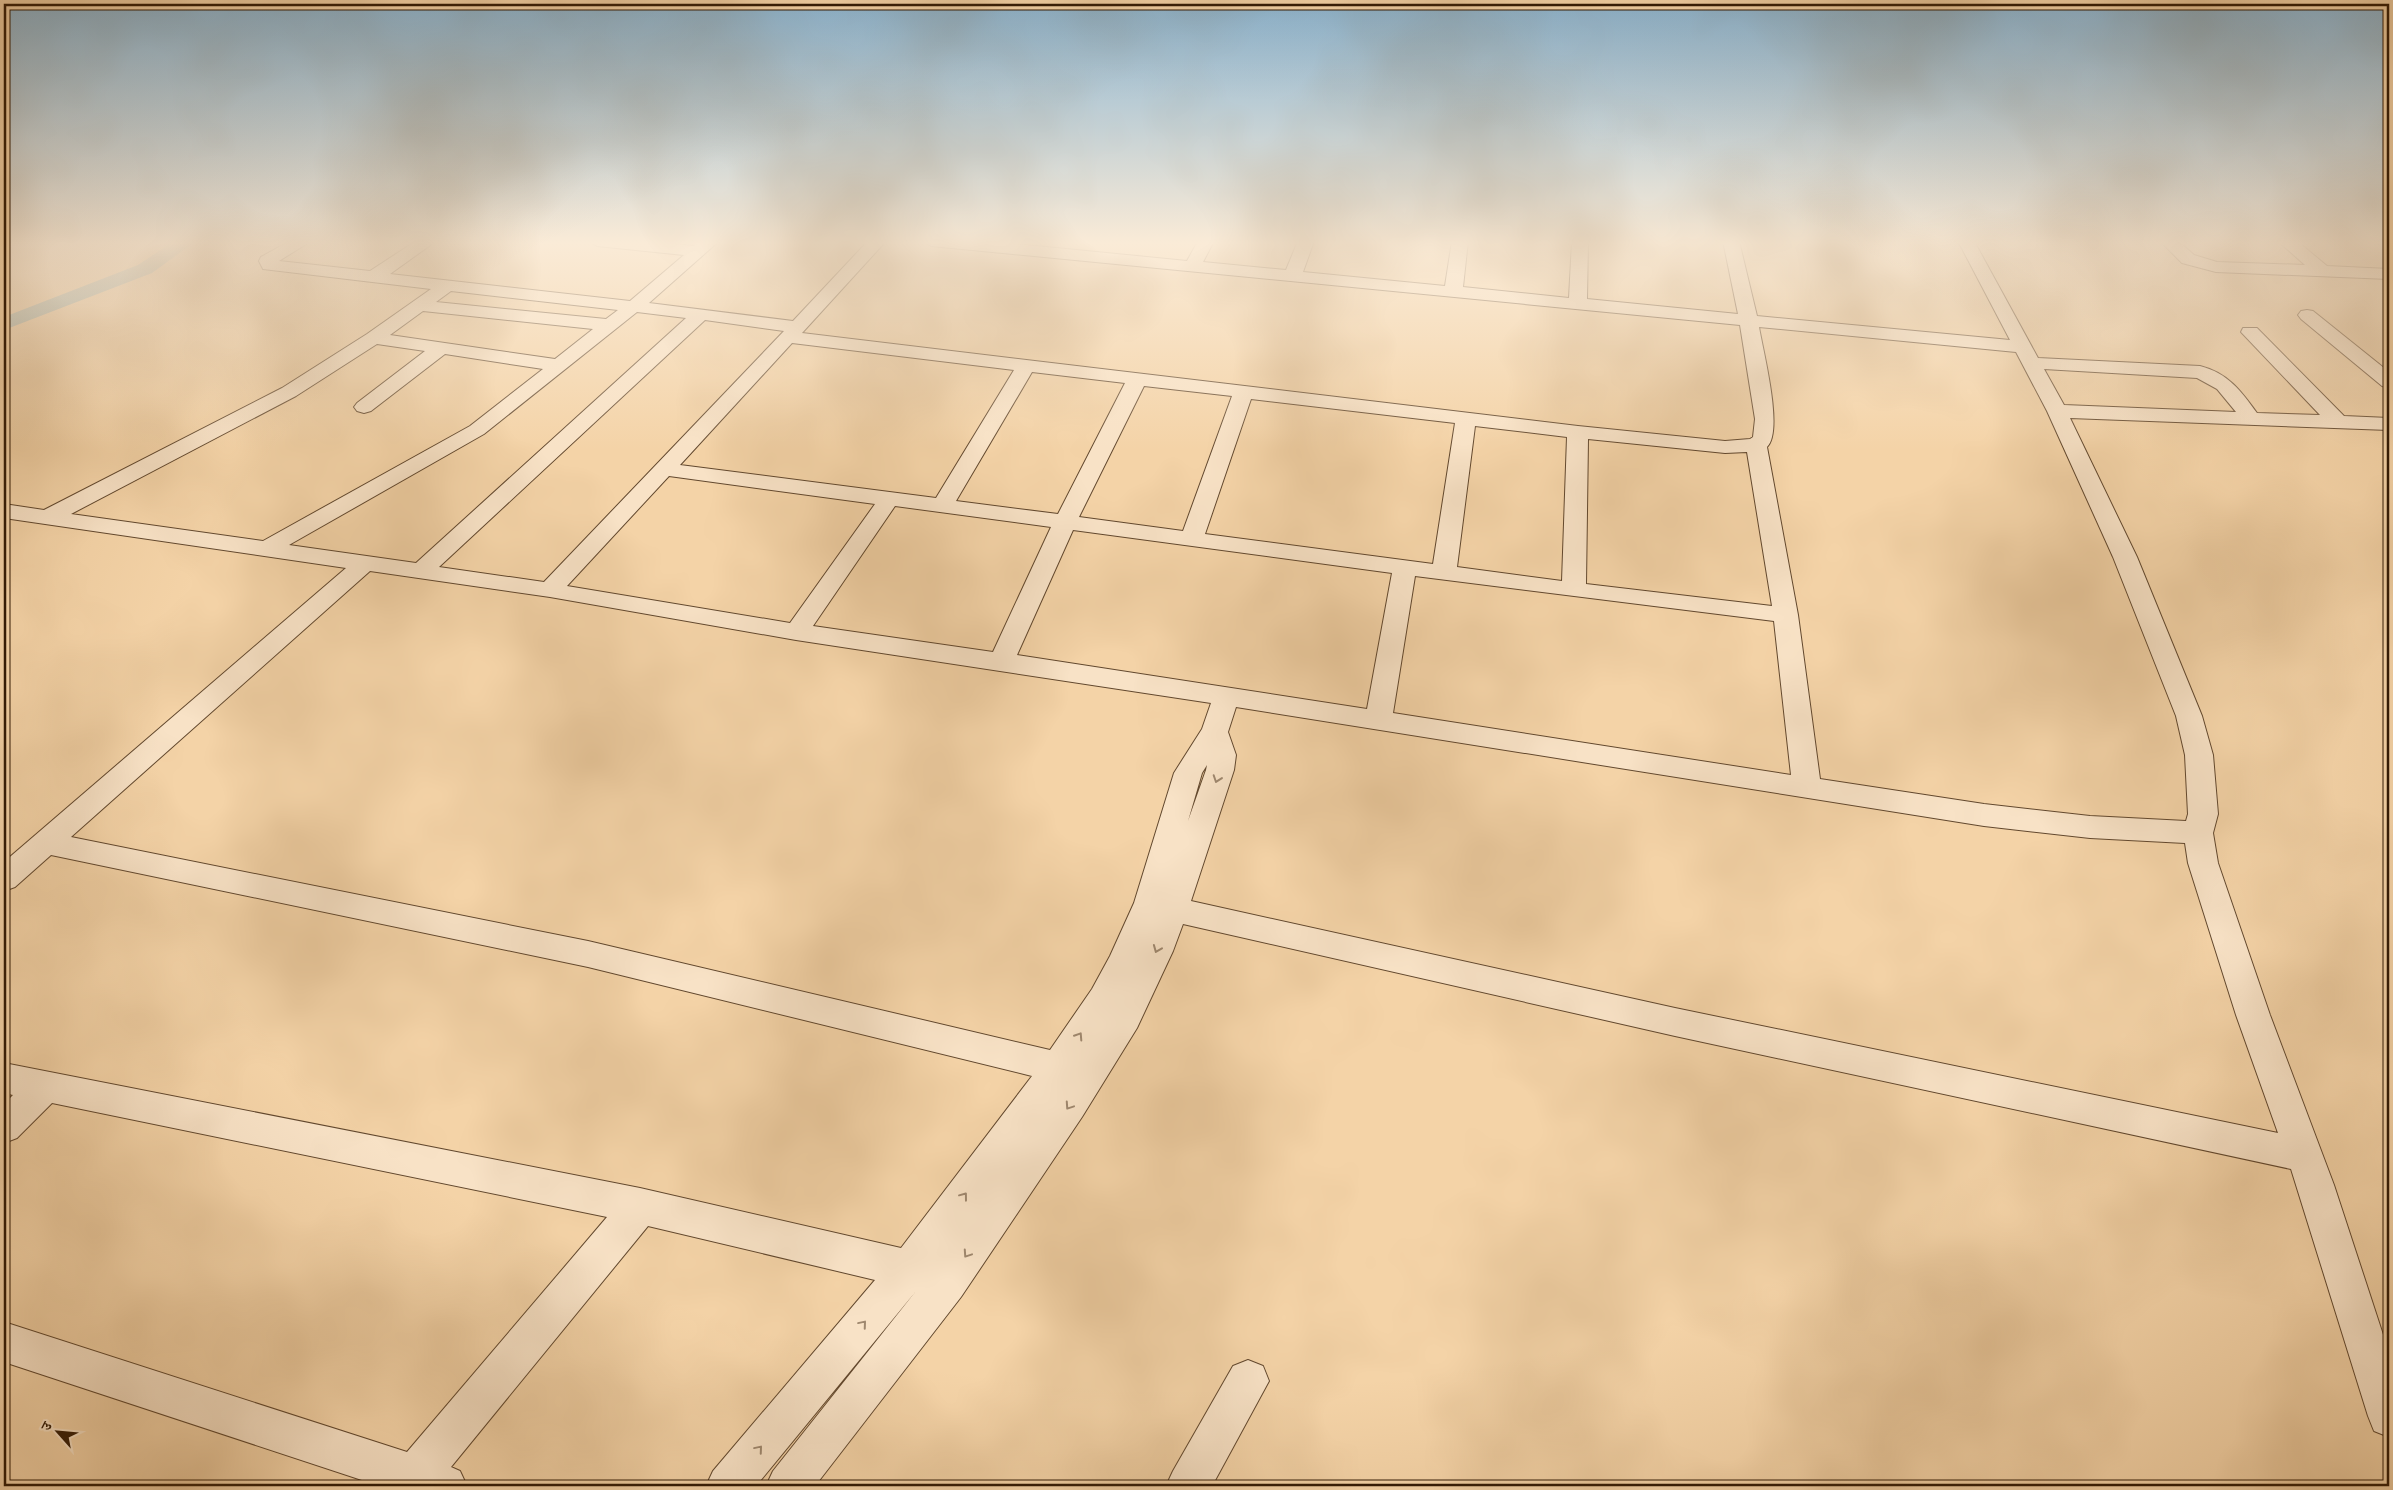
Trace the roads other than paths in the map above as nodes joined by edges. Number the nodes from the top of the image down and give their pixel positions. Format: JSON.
{"nodes":[{"id":1,"x":411,"y":311,"type":"edge"},
{"id":2,"x":473,"y":311,"type":"edge"},
{"id":3,"x":627,"y":311,"type":"edge"},
{"id":4,"x":672,"y":311,"type":"edge"},
{"id":5,"x":813,"y":311,"type":"edge"},
{"id":6,"x":1637,"y":311,"type":"edge"},
{"id":7,"x":1747,"y":311,"type":"edge"},
{"id":8,"x":2003,"y":311,"type":"edge"},
{"id":9,"x":701,"y":314,"type":"junction"},
{"id":10,"x":2307,"y":315,"type":"dead end"},
{"id":11,"x":1749,"y":321,"type":"junction"},
{"id":12,"x":608,"y":324,"type":"junction"},
{"id":13,"x":793,"y":332,"type":"junction"},
{"id":14,"x":2250,"y":332,"type":"dead end"},
{"id":15,"x":374,"y":338,"type":"junction"},
{"id":16,"x":442,"y":347,"type":"junction"},
{"id":17,"x":2026,"y":355,"type":"junction"},
{"id":18,"x":558,"y":365,"type":"junction"},
{"id":19,"x":1026,"y":366,"type":"junction"},
{"id":20,"x":1138,"y":379,"type":"junction"},
{"id":21,"x":2389,"y":382,"type":"edge"},
{"id":22,"x":1243,"y":392,"type":"junction"},
{"id":23,"x":364,"y":407,"type":"dead end"},
{"id":24,"x":2057,"y":411,"type":"junction"},
{"id":25,"x":1466,"y":418,"type":"junction"},
{"id":26,"x":2251,"y":418,"type":"junction"},
{"id":27,"x":2338,"y":422,"type":"junction"},
{"id":28,"x":2389,"y":424,"type":"edge"},
{"id":29,"x":1578,"y":432,"type":"junction"},
{"id":30,"x":1756,"y":445,"type":"junction"},
{"id":31,"x":664,"y":469,"type":"junction"},
{"id":32,"x":889,"y":499,"type":"junction"},
{"id":33,"x":942,"y":506,"type":"junction"},
{"id":34,"x":4,"y":510,"type":"edge"},
{"id":35,"x":48,"y":517,"type":"junction"},
{"id":36,"x":1065,"y":522,"type":"junction"},
{"id":37,"x":1192,"y":539,"type":"junction"},
{"id":38,"x":266,"y":549,"type":"junction"},
{"id":39,"x":364,"y":564,"type":"junction"},
{"id":40,"x":1405,"y":567,"type":"junction"},
{"id":41,"x":421,"y":571,"type":"junction"},
{"id":42,"x":1444,"y":573,"type":"junction"},
{"id":43,"x":550,"y":590,"type":"junction"},
{"id":44,"x":1574,"y":590,"type":"junction"},
{"id":45,"x":1786,"y":615,"type":"junction"},
{"id":46,"x":796,"y":632,"type":"junction"},
{"id":47,"x":1001,"y":661,"type":"junction"},
{"id":48,"x":1226,"y":698,"type":"junction"},
{"id":49,"x":1378,"y":721,"type":"junction"},
{"id":50,"x":1214,"y":732,"type":"junction"},
{"id":51,"x":1807,"y":788,"type":"junction"},
{"id":52,"x":2198,"y":833,"type":"junction"},
{"id":53,"x":44,"y":844,"type":"junction"},
{"id":54,"x":4,"y":878,"type":"edge"},
{"id":55,"x":1173,"y":909,"type":"junction"},
{"id":56,"x":1058,"y":1067,"type":"junction"},
{"id":57,"x":4,"y":1078,"type":"edge"},
{"id":58,"x":44,"y":1088,"type":"junction"},
{"id":59,"x":4,"y":1127,"type":"edge"},
{"id":60,"x":2304,"y":1155,"type":"junction"},
{"id":61,"x":640,"y":1206,"type":"junction"},
{"id":62,"x":909,"y":1269,"type":"junction"},
{"id":63,"x":947,"y":1283,"type":"junction"},
{"id":64,"x":4,"y":1342,"type":"edge"},
{"id":65,"x":1248,"y":1381,"type":"dead end"},
{"id":66,"x":2389,"y":1416,"type":"edge"},
{"id":67,"x":422,"y":1483,"type":"edge"},
{"id":68,"x":728,"y":1486,"type":"edge"},
{"id":69,"x":788,"y":1486,"type":"edge"},
{"id":70,"x":1188,"y":1486,"type":"edge"}],
"edges":[{"from":1,"to":15,"type":"street"},
{"from":2,"to":12,"type":"street"},
{"from":3,"to":12,"type":"street"},
{"from":4,"to":9,"type":"street"},
{"from":5,"to":13,"type":"street"},
{"from":6,"to":11,"type":"street"},
{"from":7,"to":11,"type":"street"},
{"from":8,"to":17,"type":"street"},
{"from":9,"to":13,"type":"street"},
{"from":9,"to":41,"type":"street"},
{"from":10,"to":21,"type":"street"},
{"from":11,"to":17,"type":"street"},
{"from":11,"to":30,"type":"street"},
{"from":12,"to":18,"type":"street"},
{"from":13,"to":19,"type":"street"},
{"from":13,"to":31,"type":"street"},
{"from":14,"to":27,"type":"street"},
{"from":15,"to":16,"type":"street"},
{"from":15,"to":35,"type":"street"},
{"from":16,"to":18,"type":"street"},
{"from":16,"to":23,"type":"street"},
{"from":17,"to":24,"type":"street"},
{"from":17,"to":26,"type":"street"},
{"from":18,"to":38,"type":"street"},
{"from":19,"to":20,"type":"street"},
{"from":19,"to":33,"type":"street"},
{"from":20,"to":22,"type":"street"},
{"from":20,"to":36,"type":"street"},
{"from":22,"to":25,"type":"street"},
{"from":22,"to":37,"type":"street"},
{"from":24,"to":26,"type":"street"},
{"from":24,"to":52,"type":"street"},
{"from":25,"to":29,"type":"street"},
{"from":25,"to":42,"type":"street"},
{"from":26,"to":27,"type":"street"},
{"from":27,"to":28,"type":"street"},
{"from":29,"to":30,"type":"street"},
{"from":29,"to":44,"type":"street"},
{"from":30,"to":45,"type":"street"},
{"from":31,"to":32,"type":"street"},
{"from":31,"to":43,"type":"street"},
{"from":32,"to":33,"type":"street"},
{"from":32,"to":46,"type":"street"},
{"from":33,"to":36,"type":"street"},
{"from":34,"to":35,"type":"street"},
{"from":35,"to":38,"type":"street"},
{"from":36,"to":37,"type":"street"},
{"from":36,"to":47,"type":"street"},
{"from":37,"to":40,"type":"street"},
{"from":38,"to":39,"type":"street"},
{"from":39,"to":41,"type":"street"},
{"from":39,"to":53,"type":"street"},
{"from":40,"to":42,"type":"street"},
{"from":40,"to":49,"type":"street"},
{"from":41,"to":43,"type":"street"},
{"from":42,"to":44,"type":"street"},
{"from":43,"to":46,"type":"street"},
{"from":44,"to":45,"type":"street"},
{"from":45,"to":51,"type":"street"},
{"from":46,"to":47,"type":"street"},
{"from":47,"to":48,"type":"street"},
{"from":48,"to":49,"type":"street"},
{"from":48,"to":50,"type":"street"},
{"from":49,"to":51,"type":"street"},
{"from":50,"to":55,"type":"street","one_way":true},
{"from":56,"to":50,"type":"street","one_way":true},
{"from":51,"to":52,"type":"street"},
{"from":52,"to":60,"type":"street"},
{"from":53,"to":54,"type":"street"},
{"from":53,"to":56,"type":"street"},
{"from":55,"to":60,"type":"street"},
{"from":55,"to":63,"type":"street","one_way":true},
{"from":62,"to":56,"type":"street","one_way":true},
{"from":57,"to":58,"type":"street"},
{"from":58,"to":59,"type":"street"},
{"from":58,"to":61,"type":"street"},
{"from":60,"to":66,"type":"street"},
{"from":61,"to":62,"type":"street"},
{"from":61,"to":67,"type":"street"},
{"from":62,"to":63,"type":"street"},
{"from":68,"to":62,"type":"street","one_way":true},
{"from":63,"to":69,"type":"street"},
{"from":64,"to":67,"type":"street"},
{"from":65,"to":70,"type":"street"}]}
